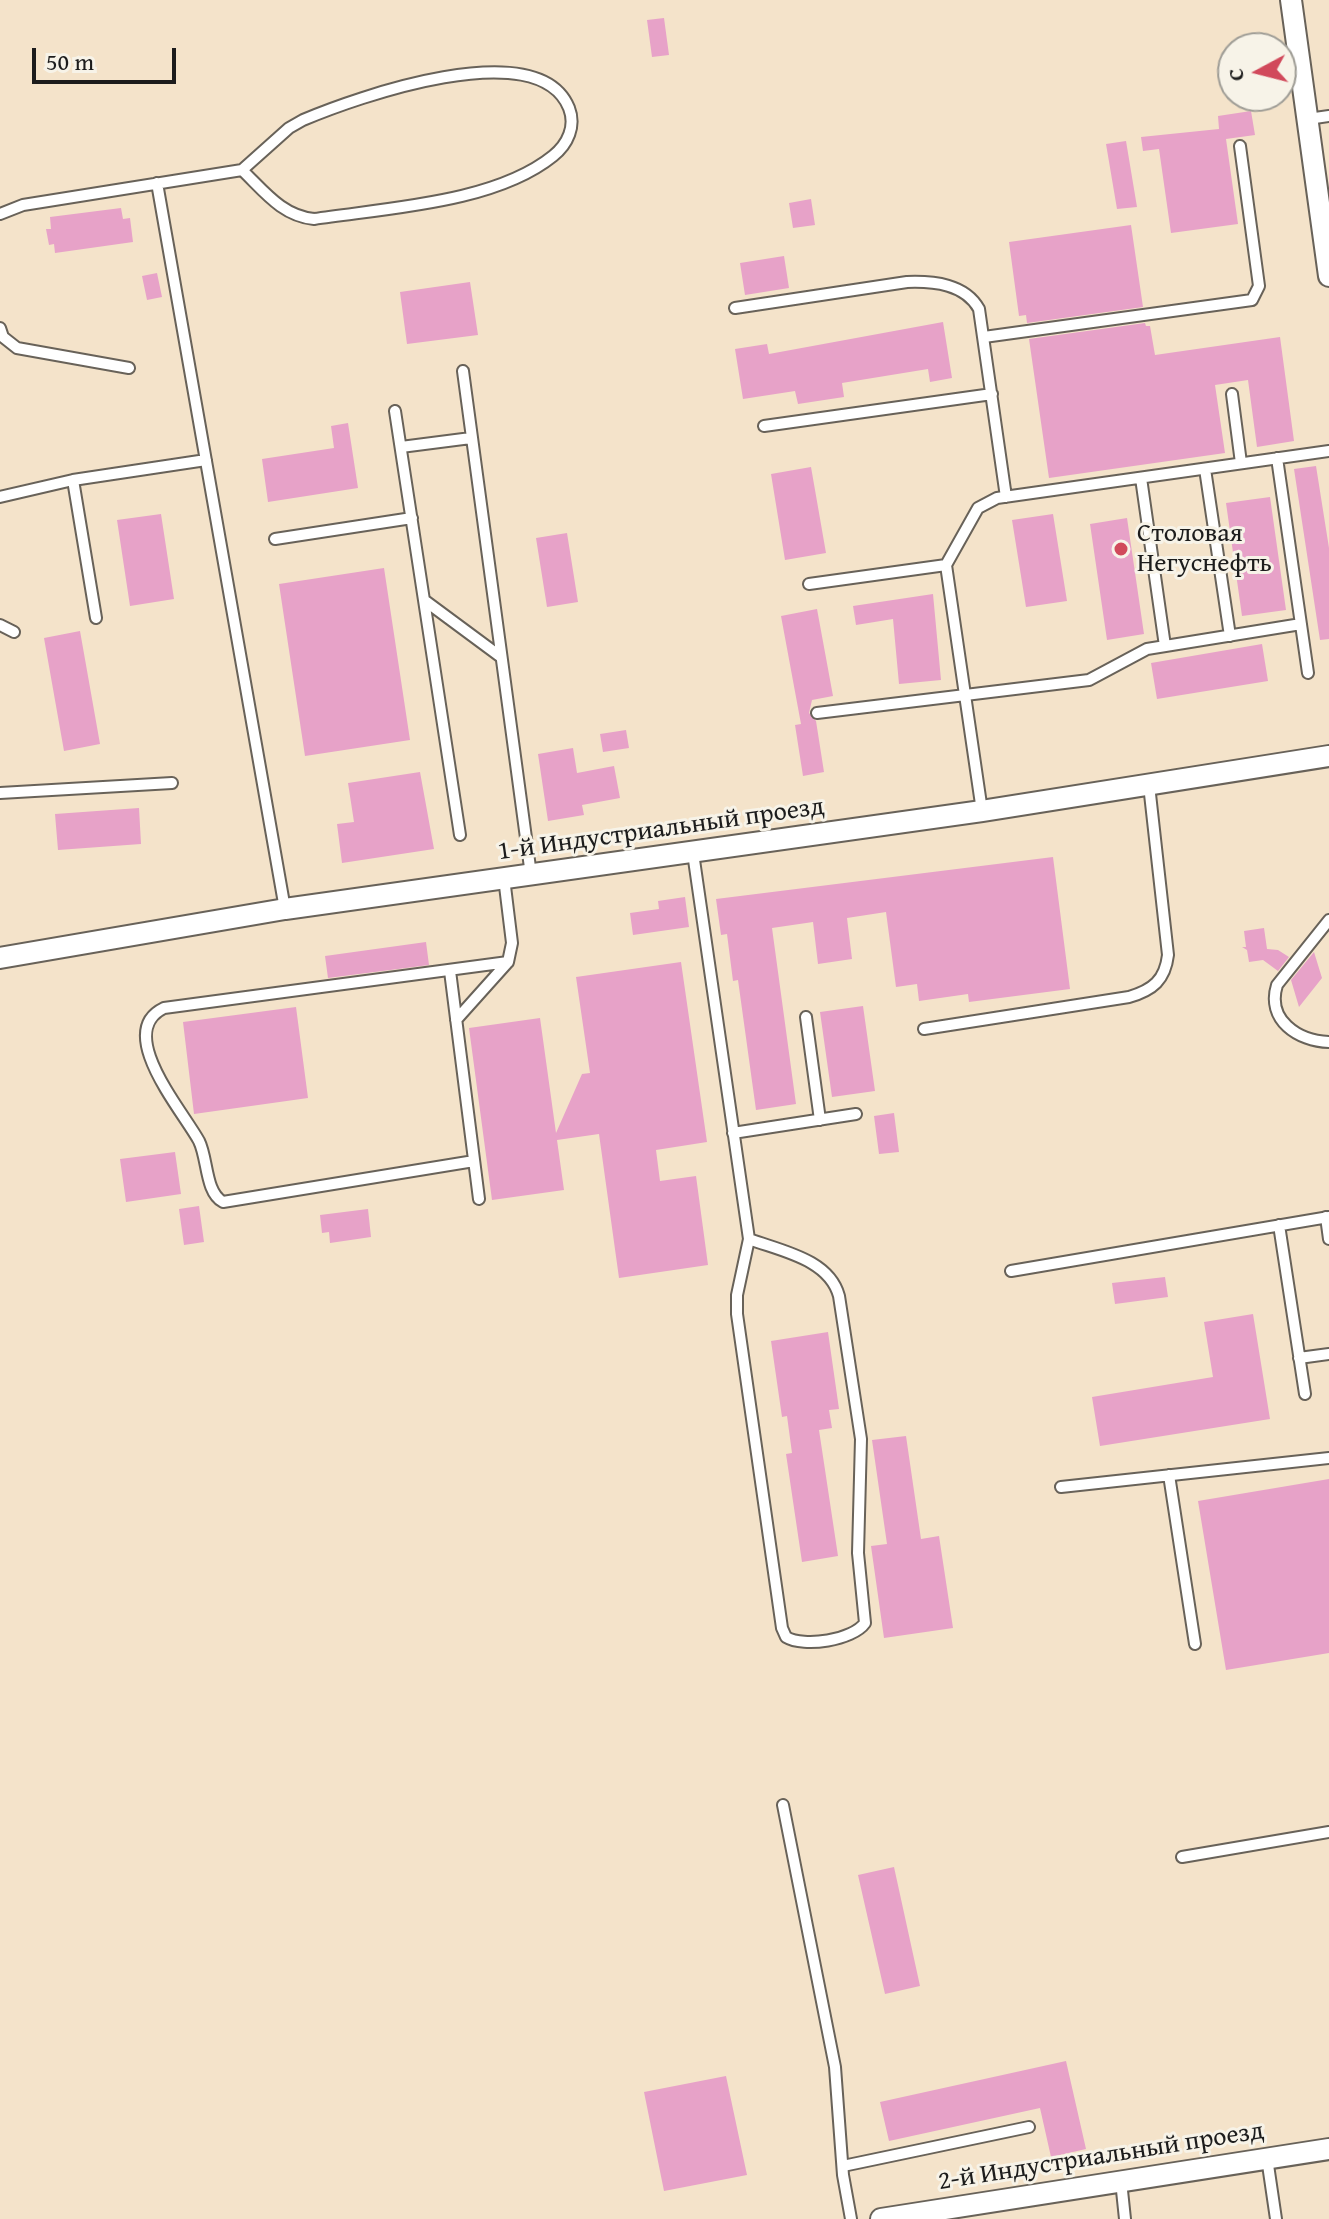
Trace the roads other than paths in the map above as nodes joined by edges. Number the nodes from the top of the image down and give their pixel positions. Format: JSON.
{"nodes":[{"id":1,"x":1291,"y":0,"type":"edge"},
{"id":2,"x":1329,"y":116,"type":"edge"},
{"id":3,"x":1308,"y":119,"type":"junction"},
{"id":4,"x":1240,"y":146,"type":"dead end"},
{"id":5,"x":242,"y":170,"type":"junction"},
{"id":6,"x":157,"y":183,"type":"junction"},
{"id":7,"x":0,"y":214,"type":"edge"},
{"id":8,"x":1329,"y":276,"type":"edge"},
{"id":9,"x":735,"y":308,"type":"dead end"},
{"id":10,"x":0,"y":328,"type":"edge"},
{"id":11,"x":984,"y":337,"type":"junction"},
{"id":12,"x":129,"y":368,"type":"dead end"},
{"id":13,"x":463,"y":371,"type":"dead end"},
{"id":14,"x":992,"y":394,"type":"junction"},
{"id":15,"x":1232,"y":394,"type":"dead end"},
{"id":16,"x":395,"y":411,"type":"dead end"},
{"id":17,"x":764,"y":426,"type":"dead end"},
{"id":18,"x":471,"y":438,"type":"junction"},
{"id":19,"x":401,"y":447,"type":"junction"},
{"id":20,"x":1329,"y":451,"type":"edge"},
{"id":21,"x":1277,"y":458,"type":"junction"},
{"id":22,"x":206,"y":460,"type":"junction"},
{"id":23,"x":1241,"y":463,"type":"junction"},
{"id":24,"x":1205,"y":469,"type":"junction"},
{"id":25,"x":1141,"y":478,"type":"junction"},
{"id":26,"x":73,"y":480,"type":"junction"},
{"id":27,"x":0,"y":497,"type":"edge"},
{"id":28,"x":1006,"y":497,"type":"junction"},
{"id":29,"x":412,"y":518,"type":"junction"},
{"id":30,"x":275,"y":539,"type":"dead end"},
{"id":31,"x":946,"y":565,"type":"junction"},
{"id":32,"x":809,"y":584,"type":"dead end"},
{"id":33,"x":424,"y":600,"type":"junction"},
{"id":34,"x":96,"y":618,"type":"dead end"},
{"id":35,"x":1301,"y":624,"type":"junction"},
{"id":36,"x":0,"y":625,"type":"edge"},
{"id":37,"x":14,"y":632,"type":"dead end"},
{"id":38,"x":1230,"y":636,"type":"junction"},
{"id":39,"x":1165,"y":646,"type":"junction"},
{"id":40,"x":501,"y":657,"type":"junction"},
{"id":41,"x":1308,"y":673,"type":"dead end"},
{"id":42,"x":965,"y":695,"type":"junction"},
{"id":43,"x":817,"y":713,"type":"dead end"},
{"id":44,"x":1329,"y":756,"type":"edge"},
{"id":45,"x":172,"y":783,"type":"dead end"},
{"id":46,"x":1149,"y":785,"type":"junction"},
{"id":47,"x":0,"y":793,"type":"edge"},
{"id":48,"x":982,"y":811,"type":"junction"},
{"id":49,"x":460,"y":835,"type":"dead end"},
{"id":50,"x":693,"y":853,"type":"junction"},
{"id":51,"x":531,"y":875,"type":"junction"},
{"id":52,"x":504,"y":878,"type":"junction"},
{"id":53,"x":285,"y":909,"type":"junction"},
{"id":54,"x":1329,"y":920,"type":"edge"},
{"id":55,"x":0,"y":958,"type":"edge"},
{"id":56,"x":508,"y":962,"type":"junction"},
{"id":57,"x":450,"y":971,"type":"junction"},
{"id":58,"x":806,"y":1017,"type":"dead end"},
{"id":59,"x":456,"y":1020,"type":"junction"},
{"id":60,"x":924,"y":1029,"type":"dead end"},
{"id":61,"x":1329,"y":1042,"type":"edge"},
{"id":62,"x":856,"y":1114,"type":"dead end"},
{"id":63,"x":820,"y":1120,"type":"junction"},
{"id":64,"x":733,"y":1133,"type":"junction"},
{"id":65,"x":474,"y":1161,"type":"junction"},
{"id":66,"x":479,"y":1199,"type":"dead end"},
{"id":67,"x":1327,"y":1217,"type":"edge"},
{"id":68,"x":1279,"y":1225,"type":"junction"},
{"id":69,"x":749,"y":1239,"type":"junction"},
{"id":70,"x":1329,"y":1239,"type":"edge"},
{"id":71,"x":1011,"y":1271,"type":"dead end"},
{"id":72,"x":1329,"y":1354,"type":"edge"},
{"id":73,"x":1299,"y":1358,"type":"junction"},
{"id":74,"x":1305,"y":1394,"type":"dead end"},
{"id":75,"x":1329,"y":1458,"type":"edge"},
{"id":76,"x":1169,"y":1475,"type":"junction"},
{"id":77,"x":1061,"y":1487,"type":"dead end"},
{"id":78,"x":1195,"y":1644,"type":"dead end"},
{"id":79,"x":783,"y":1805,"type":"dead end"},
{"id":80,"x":1329,"y":1832,"type":"edge"},
{"id":81,"x":1182,"y":1857,"type":"dead end"},
{"id":82,"x":1029,"y":2127,"type":"dead end"},
{"id":83,"x":1329,"y":2149,"type":"edge"},
{"id":84,"x":1267,"y":2157,"type":"junction"},
{"id":85,"x":843,"y":2166,"type":"junction"},
{"id":86,"x":1121,"y":2179,"type":"junction"},
{"id":87,"x":972,"y":2211,"type":"edge"},
{"id":88,"x":934,"y":2214,"type":"edge"},
{"id":89,"x":851,"y":2219,"type":"edge"},
{"id":90,"x":881,"y":2219,"type":"edge"},
{"id":91,"x":1125,"y":2219,"type":"edge"},
{"id":92,"x":1276,"y":2219,"type":"edge"}],
"edges":[{"from":1,"to":3,"type":"street"},
{"from":2,"to":3,"type":"lane"},
{"from":3,"to":8,"type":"street"},
{"from":4,"to":11,"type":"lane"},
{"from":5,"to":5,"type":"lane"},
{"from":5,"to":6,"type":"lane"},
{"from":6,"to":7,"type":"lane"},
{"from":6,"to":22,"type":"lane"},
{"from":9,"to":11,"type":"lane"},
{"from":10,"to":12,"type":"lane"},
{"from":11,"to":14,"type":"lane"},
{"from":13,"to":18,"type":"lane"},
{"from":14,"to":17,"type":"lane"},
{"from":14,"to":28,"type":"lane"},
{"from":15,"to":23,"type":"lane"},
{"from":16,"to":19,"type":"lane"},
{"from":18,"to":19,"type":"lane"},
{"from":18,"to":40,"type":"lane"},
{"from":19,"to":29,"type":"lane"},
{"from":20,"to":21,"type":"lane"},
{"from":21,"to":23,"type":"lane"},
{"from":21,"to":35,"type":"lane"},
{"from":22,"to":26,"type":"lane"},
{"from":22,"to":53,"type":"lane"},
{"from":23,"to":24,"type":"lane"},
{"from":24,"to":25,"type":"lane"},
{"from":24,"to":38,"type":"lane"},
{"from":25,"to":28,"type":"lane"},
{"from":25,"to":39,"type":"lane"},
{"from":26,"to":27,"type":"lane"},
{"from":26,"to":34,"type":"lane"},
{"from":28,"to":31,"type":"lane"},
{"from":29,"to":30,"type":"lane"},
{"from":29,"to":33,"type":"lane"},
{"from":31,"to":32,"type":"lane"},
{"from":31,"to":42,"type":"lane"},
{"from":33,"to":40,"type":"lane"},
{"from":33,"to":49,"type":"lane"},
{"from":35,"to":38,"type":"lane"},
{"from":35,"to":41,"type":"lane"},
{"from":36,"to":37,"type":"lane"},
{"from":38,"to":39,"type":"lane"},
{"from":39,"to":42,"type":"lane"},
{"from":40,"to":51,"type":"lane"},
{"from":42,"to":43,"type":"lane"},
{"from":42,"to":48,"type":"lane"},
{"from":44,"to":46,"type":"street","name":"1-й Индустриальный проезд"},
{"from":45,"to":47,"type":"lane"},
{"from":46,"to":48,"type":"street","name":"1-й Индустриальный проезд"},
{"from":46,"to":60,"type":"lane"},
{"from":48,"to":50,"type":"street","name":"1-й Индустриальный проезд"},
{"from":50,"to":51,"type":"street","name":"1-й Индустриальный проезд"},
{"from":50,"to":64,"type":"lane"},
{"from":51,"to":52,"type":"street","name":"1-й Индустриальный проезд"},
{"from":52,"to":53,"type":"street","name":"1-й Индустриальный проезд"},
{"from":52,"to":56,"type":"lane"},
{"from":53,"to":55,"type":"street","name":"1-й Индустриальный проезд"},
{"from":54,"to":61,"type":"lane"},
{"from":56,"to":57,"type":"lane"},
{"from":56,"to":59,"type":"lane"},
{"from":57,"to":59,"type":"lane"},
{"from":57,"to":65,"type":"lane"},
{"from":58,"to":63,"type":"lane"},
{"from":59,"to":65,"type":"lane"},
{"from":62,"to":63,"type":"lane"},
{"from":63,"to":64,"type":"lane"},
{"from":64,"to":69,"type":"lane"},
{"from":65,"to":66,"type":"lane"},
{"from":67,"to":68,"type":"lane"},
{"from":67,"to":70,"type":"lane"},
{"from":68,"to":71,"type":"lane"},
{"from":68,"to":73,"type":"lane"},
{"from":69,"to":69,"type":"lane"},
{"from":72,"to":73,"type":"lane"},
{"from":73,"to":74,"type":"lane"},
{"from":75,"to":76,"type":"lane"},
{"from":76,"to":77,"type":"lane"},
{"from":76,"to":78,"type":"lane"},
{"from":79,"to":85,"type":"lane"},
{"from":80,"to":81,"type":"lane"},
{"from":82,"to":85,"type":"lane"},
{"from":83,"to":84,"type":"street","name":"2-й Индустриальный проезд"},
{"from":84,"to":86,"type":"street","name":"2-й Индустриальный проезд"},
{"from":84,"to":92,"type":"lane"},
{"from":85,"to":89,"type":"lane"},
{"from":86,"to":87,"type":"street","name":"2-й Индустриальный проезд"},
{"from":86,"to":91,"type":"lane"},
{"from":87,"to":88,"type":"street","name":"2-й Индустриальный проезд"},
{"from":88,"to":90,"type":"street","name":"2-й Индустриальный проезд"}]}
